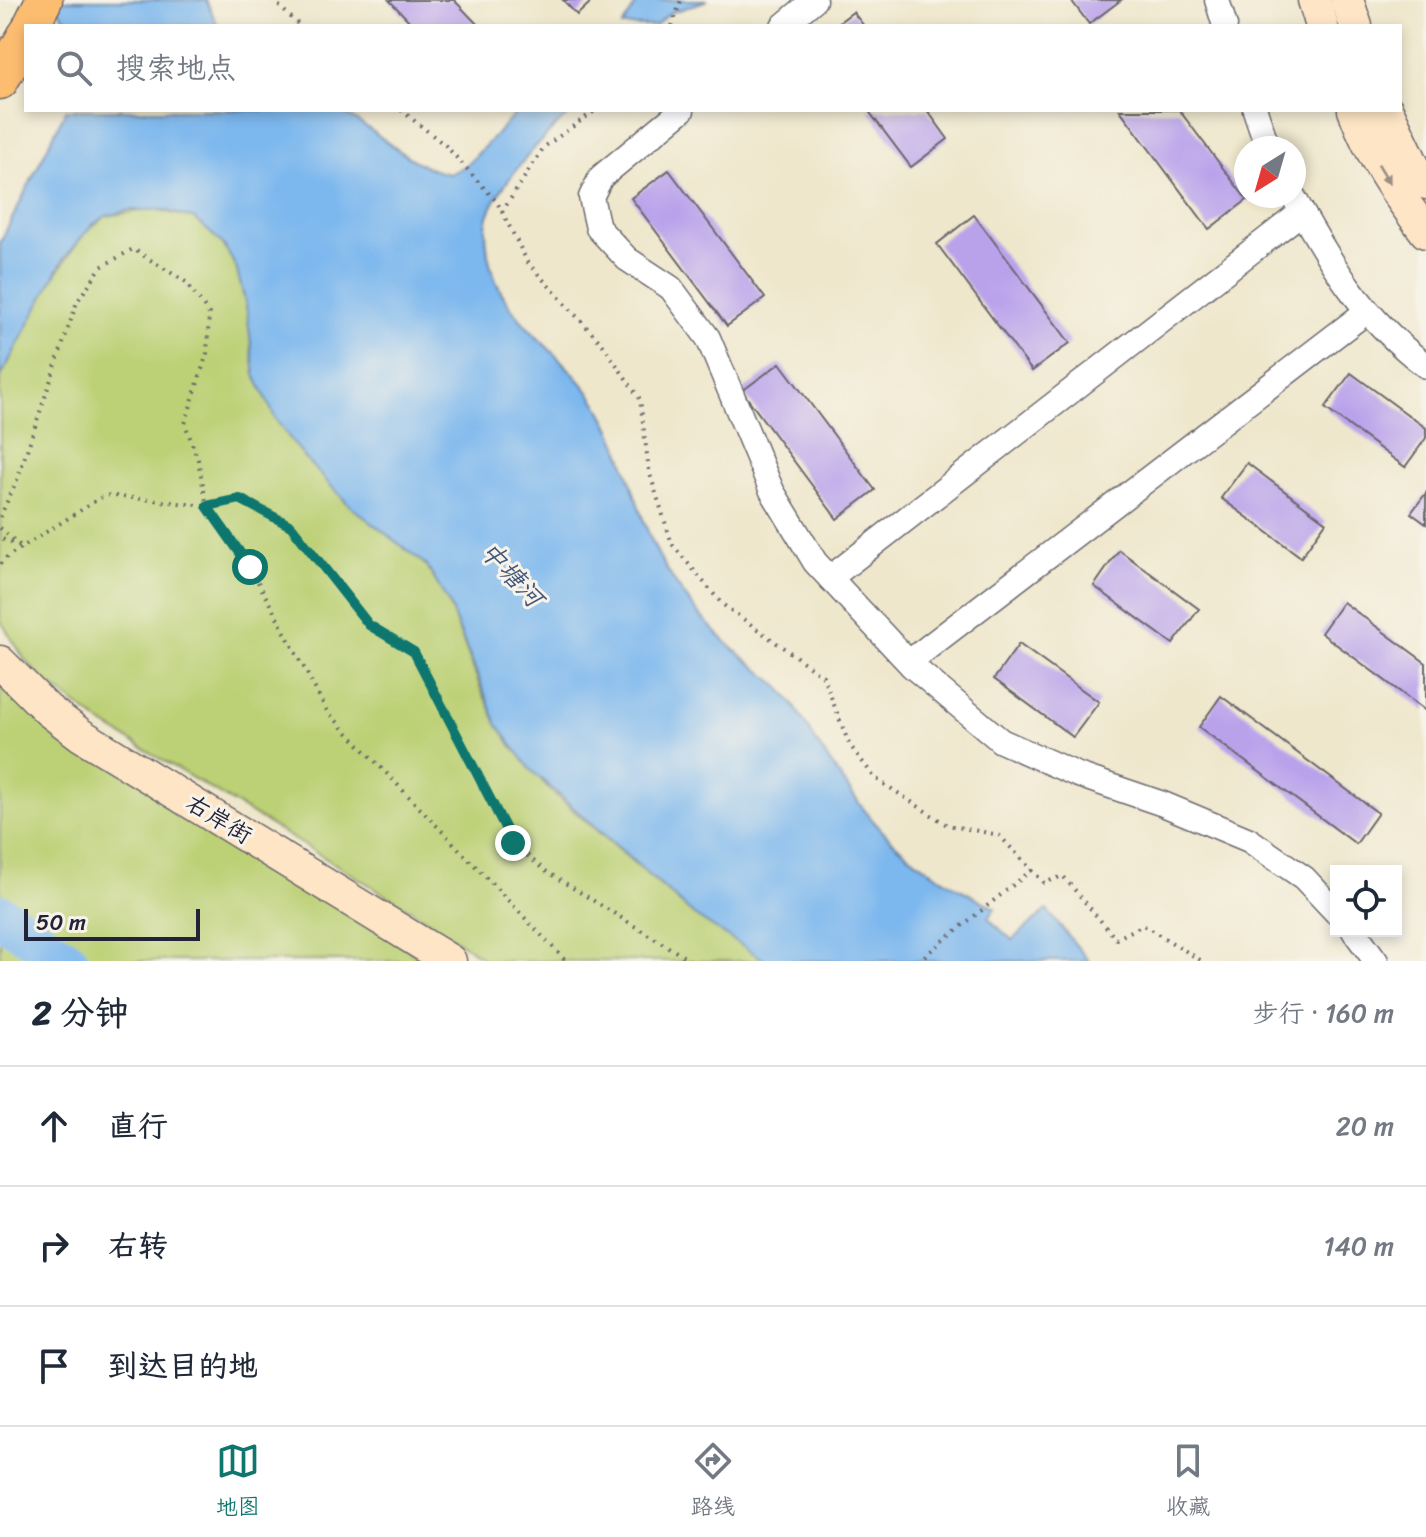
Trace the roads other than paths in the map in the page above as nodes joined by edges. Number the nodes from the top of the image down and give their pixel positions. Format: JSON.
{"nodes":[{"id":1,"x":44,"y":0,"type":"edge"},
{"id":2,"x":814,"y":0,"type":"edge"},
{"id":3,"x":1217,"y":0,"type":"edge"},
{"id":4,"x":1314,"y":0,"type":"edge"},
{"id":5,"x":1347,"y":0,"type":"edge"},
{"id":6,"x":32,"y":24,"type":"edge"},
{"id":7,"x":785,"y":24,"type":"edge"},
{"id":8,"x":1224,"y":24,"type":"edge"},
{"id":9,"x":1321,"y":24,"type":"edge"},
{"id":10,"x":1355,"y":24,"type":"edge"},
{"id":11,"x":24,"y":39,"type":"edge"},
{"id":12,"x":0,"y":81,"type":"edge"},
{"id":13,"x":680,"y":112,"type":"edge"},
{"id":14,"x":1256,"y":112,"type":"edge"},
{"id":15,"x":1355,"y":112,"type":"edge"},
{"id":16,"x":1388,"y":112,"type":"edge"},
{"id":17,"x":1264,"y":136,"type":"edge"},
{"id":18,"x":1426,"y":183,"type":"edge"},
{"id":19,"x":1293,"y":208,"type":"edge"},
{"id":20,"x":1300,"y":208,"type":"edge"},
{"id":21,"x":1426,"y":232,"type":"edge"},
{"id":22,"x":1366,"y":312,"type":"junction"},
{"id":23,"x":1426,"y":366,"type":"edge"},
{"id":24,"x":830,"y":578,"type":"junction"},
{"id":25,"x":0,"y":662,"type":"edge"},
{"id":26,"x":909,"y":662,"type":"junction"},
{"id":27,"x":1330,"y":906,"type":"edge"},
{"id":28,"x":1358,"y":937,"type":"edge"},
{"id":29,"x":450,"y":961,"type":"edge"},
{"id":30,"x":1376,"y":961,"type":"edge"}],
"edges":[{"from":1,"to":6,"type":"main road"},
{"from":2,"to":7,"type":"street"},
{"from":3,"to":8,"type":"street"},
{"from":4,"to":9,"type":"street"},
{"from":5,"to":10,"type":"street"},
{"from":11,"to":12,"type":"main road"},
{"from":13,"to":24,"type":"street"},
{"from":14,"to":17,"type":"street"},
{"from":15,"to":21,"type":"street","one_way":true},
{"from":16,"to":18,"type":"street"},
{"from":19,"to":24,"type":"street"},
{"from":20,"to":22,"type":"street"},
{"from":22,"to":23,"type":"street"},
{"from":22,"to":26,"type":"street"},
{"from":24,"to":26,"type":"street"},
{"from":25,"to":29,"type":"street","name":"右岸街"},
{"from":26,"to":27,"type":"street"},
{"from":28,"to":30,"type":"street"}]}
